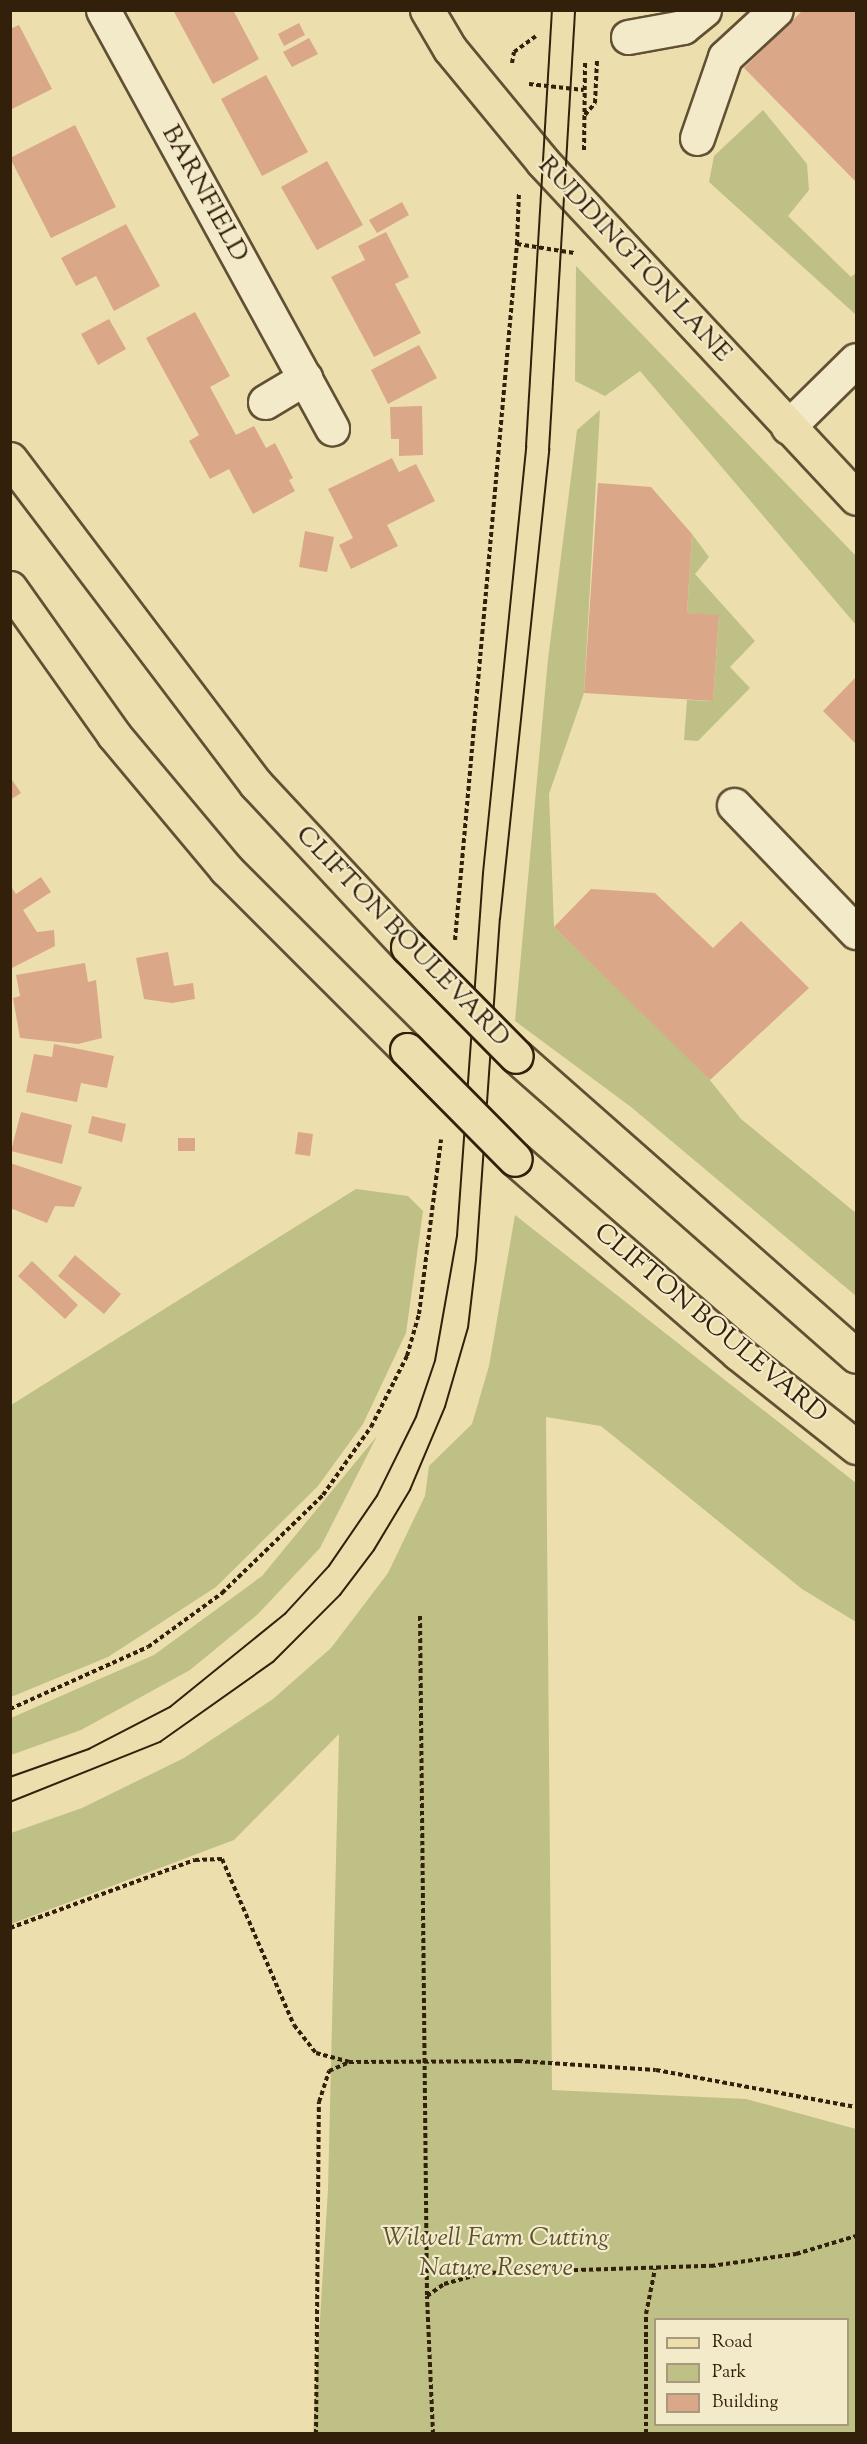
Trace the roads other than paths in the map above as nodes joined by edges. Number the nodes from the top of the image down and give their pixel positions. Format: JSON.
{"nodes":[{"id":1,"x":103,"y":10,"type":"edge"},
{"id":2,"x":427,"y":10,"type":"edge"},
{"id":3,"x":704,"y":10,"type":"edge"},
{"id":4,"x":776,"y":10,"type":"edge"},
{"id":5,"x":628,"y":37,"type":"dead end"},
{"id":6,"x":697,"y":138,"type":"dead end"},
{"id":7,"x":856,"y":360,"type":"edge"},
{"id":8,"x":305,"y":378,"type":"junction"},
{"id":9,"x":265,"y":402,"type":"dead end"},
{"id":10,"x":788,"y":427,"type":"junction"},
{"id":11,"x":332,"y":428,"type":"dead end"},
{"id":12,"x":10,"y":459,"type":"edge"},
{"id":13,"x":856,"y":498,"type":"edge"},
{"id":14,"x":10,"y":588,"type":"edge"},
{"id":15,"x":734,"y":805,"type":"dead end"},
{"id":16,"x":856,"y":932,"type":"edge"},
{"id":17,"x":856,"y":1356,"type":"edge"},
{"id":18,"x":856,"y":1447,"type":"edge"}],
"edges":[{"from":1,"to":8,"type":"street","name":"BARNFIELD"},
{"from":2,"to":10,"type":"main road","name":"RUDDINGTON LANE"},
{"from":3,"to":5,"type":"street"},
{"from":4,"to":6,"type":"street"},
{"from":7,"to":10,"type":"street"},
{"from":8,"to":9,"type":"street"},
{"from":8,"to":11,"type":"street","name":"BARNFIELD"},
{"from":10,"to":13,"type":"main road","name":"RUDDINGTON LANE"},
{"from":12,"to":17,"type":"main road","name":"CLIFTON BOULEVARD","bridge":true},
{"from":14,"to":18,"type":"main road","name":"CLIFTON BOULEVARD","bridge":true},
{"from":15,"to":16,"type":"street"}]}
